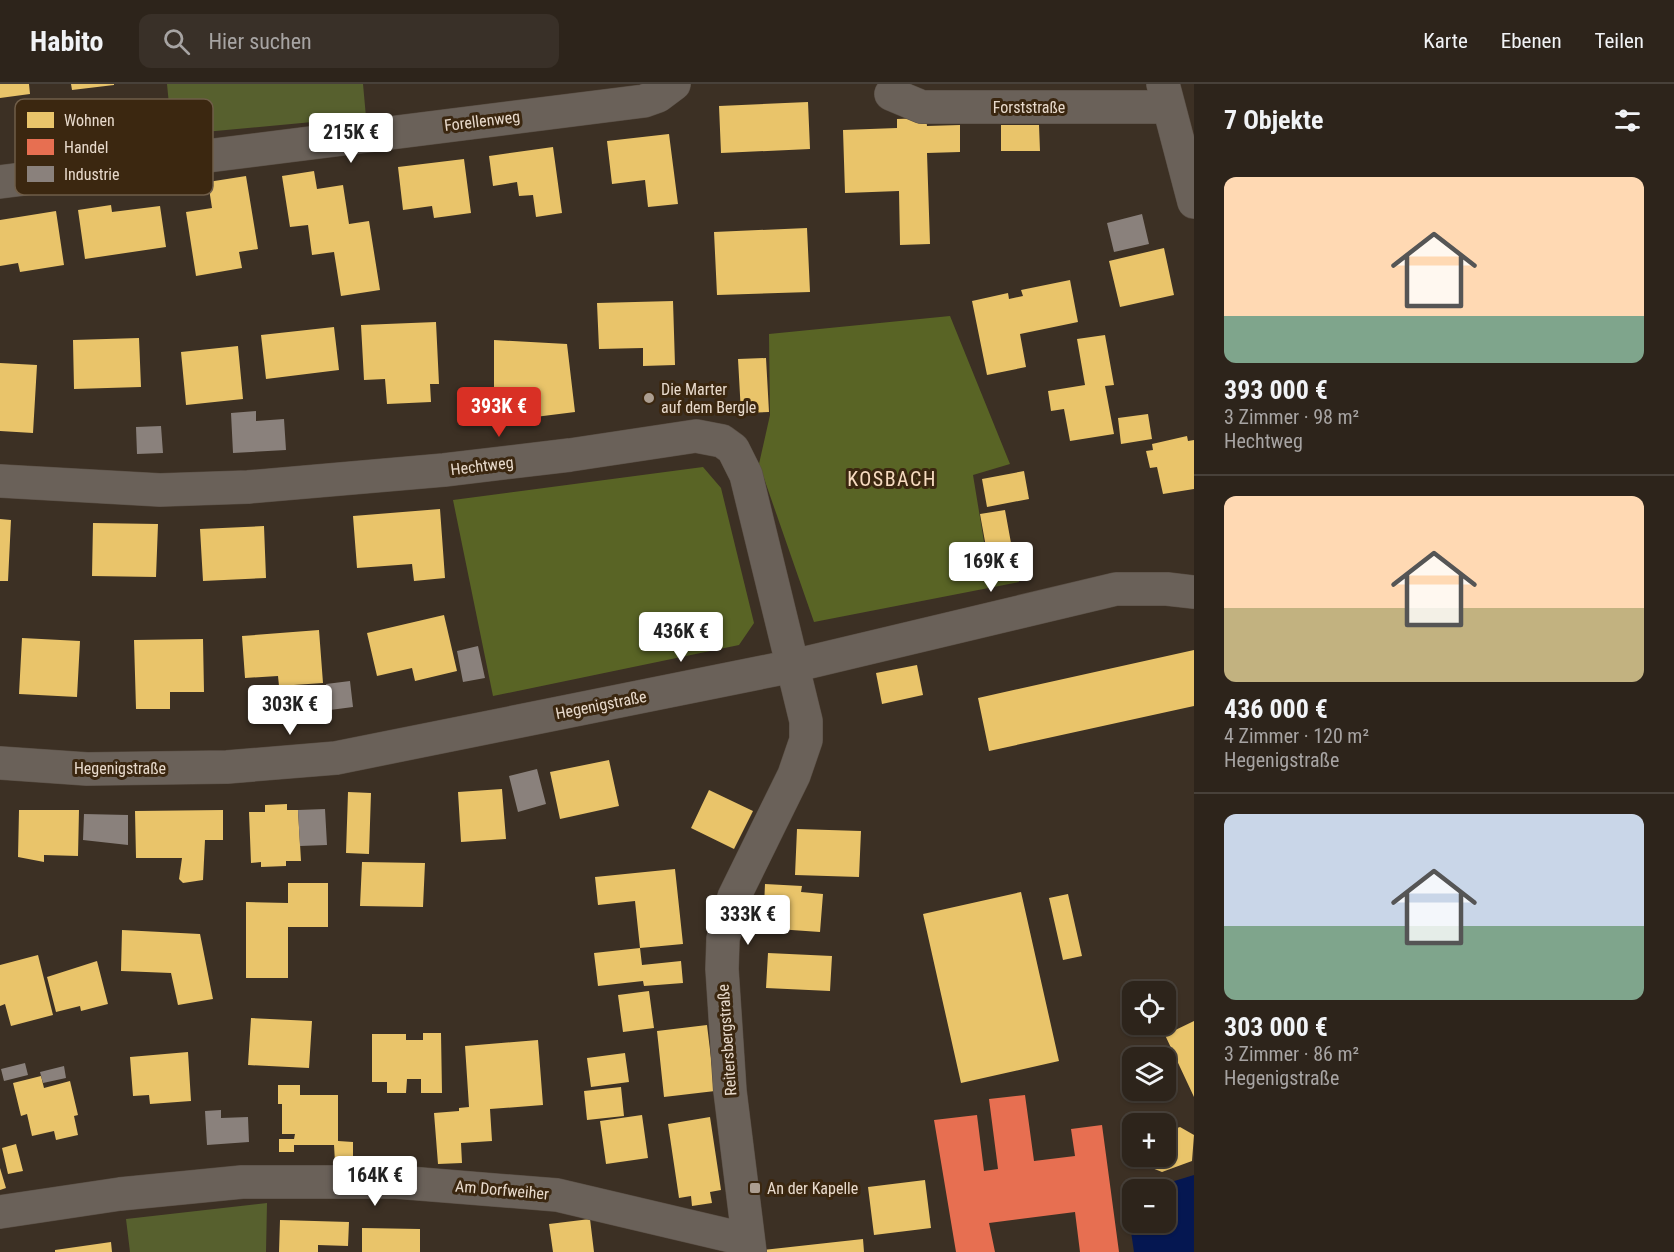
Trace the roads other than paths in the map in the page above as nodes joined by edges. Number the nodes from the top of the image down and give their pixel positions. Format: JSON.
{"nodes":[{"id":1,"x":674,"y":84,"type":"edge"},
{"id":2,"x":891,"y":94,"type":"dead end"},
{"id":3,"x":1166,"y":96,"type":"edge"},
{"id":4,"x":213,"y":155,"type":"edge"},
{"id":5,"x":15,"y":180,"type":"edge"},
{"id":6,"x":0,"y":182,"type":"edge"},
{"id":7,"x":1194,"y":202,"type":"edge"},
{"id":8,"x":0,"y":481,"type":"edge"},
{"id":9,"x":1194,"y":592,"type":"edge"},
{"id":10,"x":793,"y":666,"type":"junction"},
{"id":11,"x":0,"y":763,"type":"edge"},
{"id":12,"x":0,"y":1212,"type":"edge"},
{"id":13,"x":749,"y":1246,"type":"edge"}],
"edges":[{"from":1,"to":4,"type":"street","name":"Forellenweg"},
{"from":2,"to":3,"type":"street","name":"Forststraße"},
{"from":3,"to":7,"type":"street","name":"Forststraße"},
{"from":5,"to":6,"type":"street","name":"Forellenweg"},
{"from":8,"to":10,"type":"street","name":"Hechtweg"},
{"from":9,"to":10,"type":"street","name":"Hegenigstraße"},
{"from":10,"to":11,"type":"street","name":"Hegenigstraße"},
{"from":10,"to":13,"type":"street","name":"Reitersbergstraße"},
{"from":12,"to":13,"type":"street","name":"Am Dorfweiher"}]}
